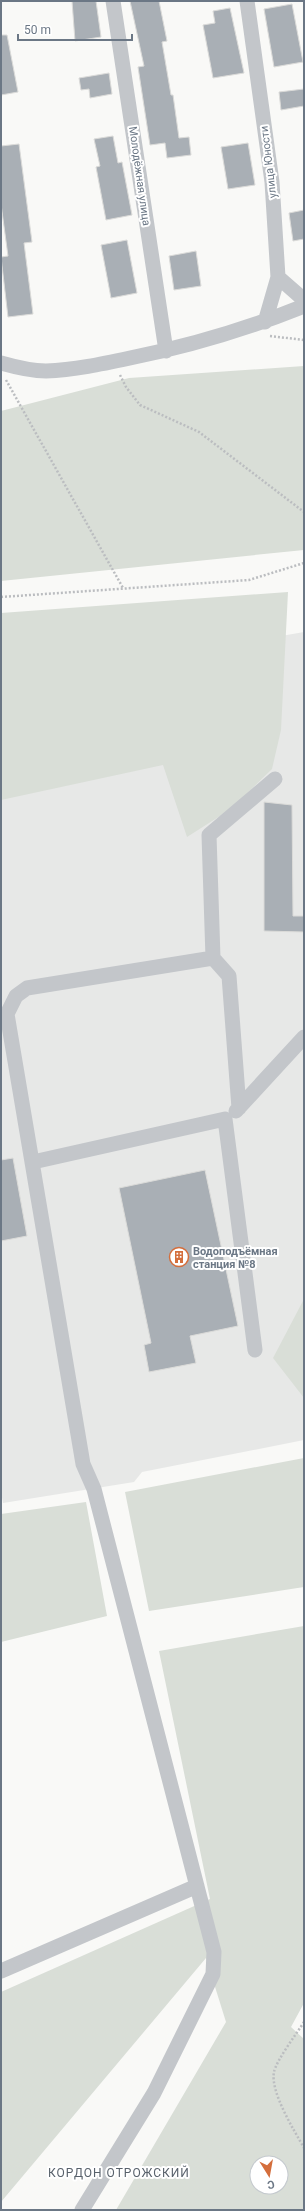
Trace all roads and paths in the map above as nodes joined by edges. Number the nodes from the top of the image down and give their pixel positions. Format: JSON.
{"nodes":[{"id":1,"x":114,"y":1,"type":"edge"},
{"id":2,"x":247,"y":1,"type":"edge"},
{"id":3,"x":278,"y":277,"type":"junction"},
{"id":4,"x":304,"y":300,"type":"edge"},
{"id":5,"x":304,"y":306,"type":"edge"},
{"id":6,"x":265,"y":322,"type":"junction"},
{"id":7,"x":166,"y":351,"type":"junction"},
{"id":8,"x":114,"y":362,"type":"junction"},
{"id":9,"x":3,"y":370,"type":"edge"},
{"id":10,"x":304,"y":512,"type":"edge"},
{"id":11,"x":304,"y":563,"type":"edge"},
{"id":12,"x":123,"y":588,"type":"junction"},
{"id":13,"x":1,"y":597,"type":"edge"},
{"id":14,"x":275,"y":779,"type":"dead end"},
{"id":15,"x":213,"y":958,"type":"junction"},
{"id":16,"x":304,"y":1037,"type":"edge"},
{"id":17,"x":240,"y":1108,"type":"junction"},
{"id":18,"x":225,"y":1119,"type":"junction"},
{"id":19,"x":33,"y":1162,"type":"junction"},
{"id":20,"x":256,"y":1350,"type":"dead end"},
{"id":21,"x":197,"y":1886,"type":"junction"},
{"id":22,"x":1,"y":1971,"type":"edge"},
{"id":23,"x":304,"y":2022,"type":"edge"},
{"id":24,"x":304,"y":2148,"type":"edge"},
{"id":25,"x":82,"y":2210,"type":"edge"}],
"edges":[{"from":1,"to":7,"type":"street","name":"Молодёжная улица"},
{"from":2,"to":3,"type":"street","name":"улица Юности"},
{"from":3,"to":4,"type":"street"},
{"from":3,"to":6,"type":"street","name":"улица Юности"},
{"from":5,"to":6,"type":"street"},
{"from":6,"to":7,"type":"street"},
{"from":7,"to":8,"type":"street"},
{"from":8,"to":9,"type":"street"},
{"from":8,"to":10,"type":"path"},
{"from":9,"to":12,"type":"path"},
{"from":11,"to":12,"type":"path"},
{"from":12,"to":13,"type":"path"},
{"from":14,"to":15,"type":"street"},
{"from":15,"to":17,"type":"street"},
{"from":15,"to":19,"type":"street"},
{"from":16,"to":17,"type":"street"},
{"from":17,"to":18,"type":"street"},
{"from":18,"to":19,"type":"street"},
{"from":18,"to":20,"type":"street"},
{"from":19,"to":21,"type":"street"},
{"from":21,"to":22,"type":"street"},
{"from":21,"to":25,"type":"street"},
{"from":23,"to":24,"type":"path"}]}
